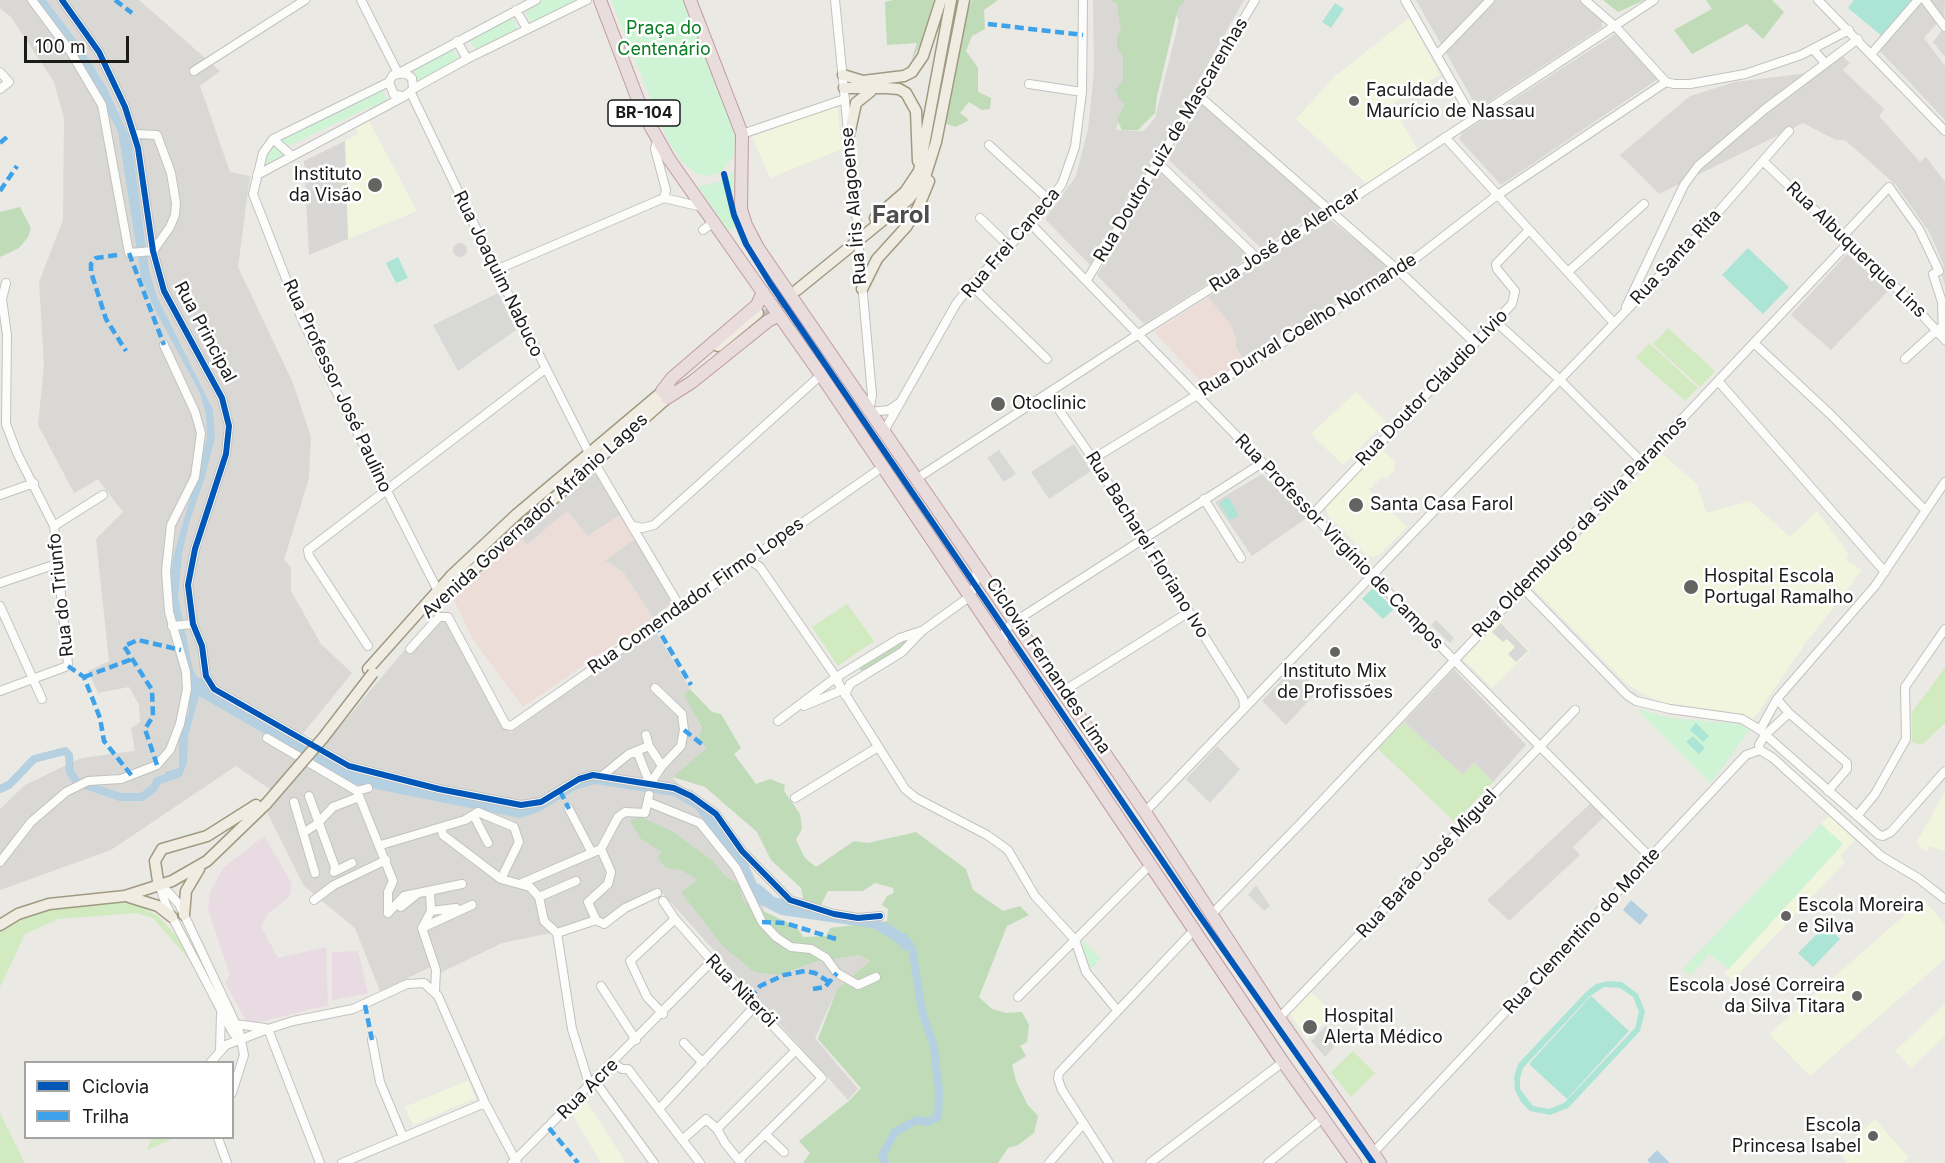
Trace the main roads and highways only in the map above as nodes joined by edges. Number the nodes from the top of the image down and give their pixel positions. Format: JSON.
{"nodes":[{"id":1,"x":600,"y":0,"type":"edge"},
{"id":2,"x":690,"y":0,"type":"edge"},
{"id":3,"x":941,"y":0,"type":"edge"},
{"id":4,"x":951,"y":0,"type":"edge"},
{"id":5,"x":964,"y":0,"type":"edge"},
{"id":6,"x":843,"y":75,"type":"road end"},
{"id":7,"x":874,"y":89,"type":"junction"},
{"id":8,"x":844,"y":93,"type":"road end"},
{"id":9,"x":849,"y":135,"type":"road end"},
{"id":10,"x":936,"y":142,"type":"junction"},
{"id":11,"x":919,"y":171,"type":"junction"},
{"id":12,"x":860,"y":260,"type":"road end"},
{"id":13,"x":874,"y":264,"type":"junction"},
{"id":14,"x":862,"y":289,"type":"road end"},
{"id":15,"x":763,"y":292,"type":"junction"},
{"id":16,"x":779,"y":315,"type":"junction"},
{"id":17,"x":760,"y":316,"type":"tunnel mouth"},
{"id":18,"x":665,"y":394,"type":"junction"},
{"id":19,"x":592,"y":457,"type":"junction"},
{"id":20,"x":371,"y":671,"type":"junction"},
{"id":21,"x":262,"y":803,"type":"junction"},
{"id":22,"x":207,"y":861,"type":"junction"},
{"id":23,"x":160,"y":884,"type":"junction"},
{"id":24,"x":126,"y":896,"type":"junction"},
{"id":25,"x":0,"y":918,"type":"edge"},
{"id":26,"x":0,"y":925,"type":"edge"},
{"id":27,"x":1376,"y":1158,"type":"edge"},
{"id":28,"x":1355,"y":1163,"type":"edge"}],
"edges":[{"from":1,"to":15,"type":"highway","number":"BR-104"},
{"from":2,"to":27,"type":"highway"},
{"from":3,"to":6,"type":"main road"},
{"from":4,"to":11,"type":"main road"},
{"from":5,"to":10,"type":"main road"},
{"from":7,"to":8,"type":"main road"},
{"from":7,"to":9,"type":"main road"},
{"from":7,"to":11,"type":"main road"},
{"from":10,"to":11,"type":"main road"},
{"from":10,"to":13,"type":"main road"},
{"from":12,"to":13,"type":"main road"},
{"from":13,"to":14,"type":"main road"},
{"from":15,"to":16,"type":"highway","number":"BR-104"},
{"from":15,"to":18,"type":"highway"},
{"from":16,"to":18,"type":"highway"},
{"from":16,"to":28,"type":"highway","number":"BR-104"},
{"from":17,"to":18,"type":"main road","name":"Avenida Governador Afrânio Lages"},
{"from":18,"to":19,"type":"main road","name":"Avenida Governador Afrânio Lages"},
{"from":19,"to":20,"type":"main road","name":"Avenida Governador Afrânio Lages"},
{"from":19,"to":20,"type":"main road","name":"Avenida Governador Afrânio Lages"},
{"from":20,"to":21,"type":"main road","name":"Avenida Governador Afrânio Lages","bridge":true},
{"from":21,"to":22,"type":"main road","name":"Avenida Governador Afrânio Lages"},
{"from":21,"to":23,"type":"main road","name":"Avenida Governador Afrânio Lages"},
{"from":21,"to":23,"type":"main road"},
{"from":22,"to":23,"type":"main road","name":"Avenida Governador Afrânio Lages"},
{"from":22,"to":24,"type":"main road"},
{"from":23,"to":24,"type":"main road","name":"Avenida Governador Afrânio Lages"},
{"from":23,"to":25,"type":"main road","name":"Avenida Governador Afrânio Lages"},
{"from":24,"to":26,"type":"main road","name":"Avenida Governador Afrânio Lages"}]}
